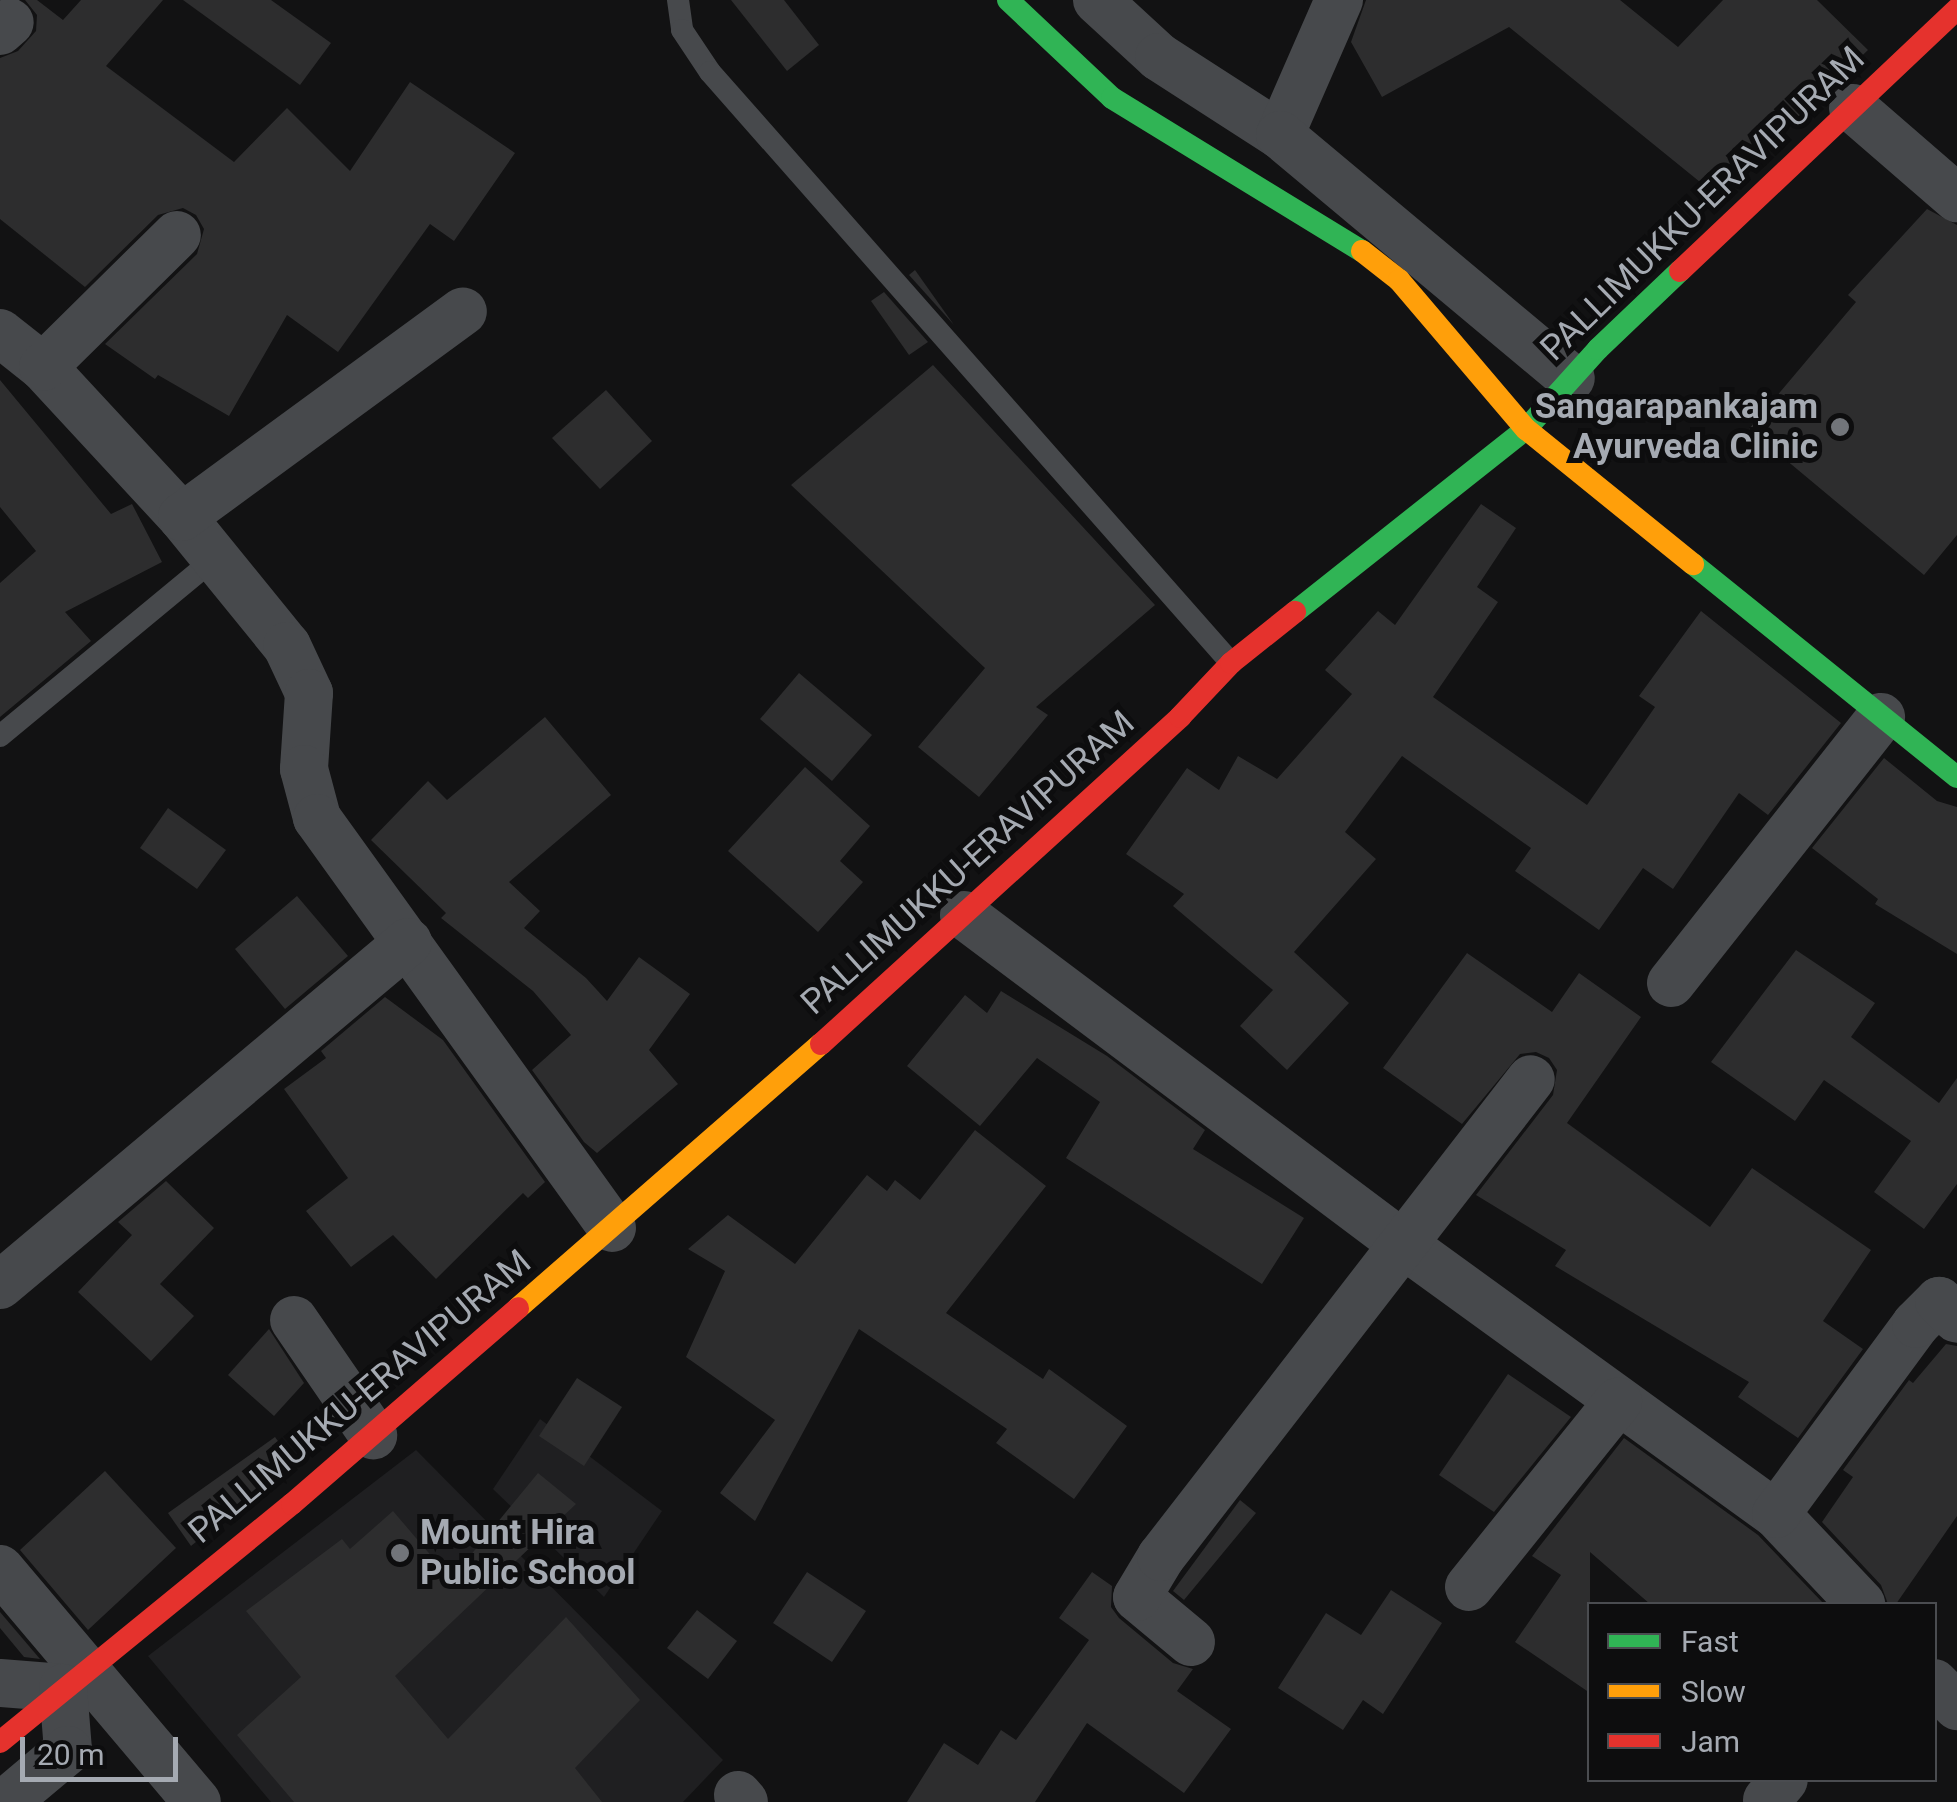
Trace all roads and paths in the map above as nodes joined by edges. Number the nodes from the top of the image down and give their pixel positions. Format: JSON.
{"nodes":[{"id":1,"x":678,"y":0,"type":"edge"},
{"id":2,"x":1008,"y":0,"type":"edge"},
{"id":3,"x":1097,"y":0,"type":"edge"},
{"id":4,"x":1340,"y":0,"type":"edge"},
{"id":5,"x":1957,"y":10,"type":"edge"},
{"id":6,"x":1853,"y":108,"type":"junction"},
{"id":7,"x":1280,"y":135,"type":"junction"},
{"id":8,"x":1957,"y":198,"type":"edge"},
{"id":9,"x":176,"y":236,"type":"dead end"},
{"id":10,"x":463,"y":311,"type":"dead end"},
{"id":11,"x":0,"y":333,"type":"edge"},
{"id":12,"x":43,"y":367,"type":"junction"},
{"id":13,"x":1571,"y":378,"type":"junction"},
{"id":14,"x":1526,"y":429,"type":"junction"},
{"id":15,"x":182,"y":517,"type":"junction"},
{"id":16,"x":216,"y":557,"type":"junction"},
{"id":17,"x":1231,"y":663,"type":"junction"},
{"id":18,"x":1881,"y":717,"type":"junction"},
{"id":19,"x":0,"y":736,"type":"edge"},
{"id":20,"x":1957,"y":777,"type":"edge"},
{"id":21,"x":964,"y":915,"type":"junction"},
{"id":22,"x":408,"y":942,"type":"junction"},
{"id":23,"x":1671,"y":983,"type":"dead end"},
{"id":24,"x":1531,"y":1080,"type":"dead end"},
{"id":25,"x":612,"y":1228,"type":"junction"},
{"id":26,"x":1404,"y":1244,"type":"junction"},
{"id":27,"x":0,"y":1285,"type":"edge"},
{"id":28,"x":1957,"y":1319,"type":"edge"},
{"id":29,"x":294,"y":1320,"type":"dead end"},
{"id":30,"x":1618,"y":1402,"type":"junction"},
{"id":31,"x":374,"y":1435,"type":"junction"},
{"id":32,"x":1776,"y":1514,"type":"junction"},
{"id":33,"x":0,"y":1569,"type":"edge"},
{"id":34,"x":1469,"y":1587,"type":"dead end"},
{"id":35,"x":1859,"y":1602,"type":"edge"},
{"id":36,"x":1192,"y":1642,"type":"dead end"},
{"id":37,"x":1937,"y":1685,"type":"edge"},
{"id":38,"x":46,"y":1688,"type":"edge"},
{"id":39,"x":1957,"y":1706,"type":"edge"},
{"id":40,"x":0,"y":1742,"type":"edge"},
{"id":41,"x":6,"y":1802,"type":"edge"},
{"id":42,"x":197,"y":1802,"type":"edge"}],
"edges":[{"from":1,"to":17,"type":"lane"},
{"from":2,"to":14,"type":"main road"},
{"from":3,"to":7,"type":"street"},
{"from":4,"to":7,"type":"street"},
{"from":5,"to":6,"type":"main road","name":"PALLIMUKKU-ERAVIPURAM"},
{"from":6,"to":8,"type":"street"},
{"from":6,"to":13,"type":"main road","name":"PALLIMUKKU-ERAVIPURAM"},
{"from":7,"to":13,"type":"street"},
{"from":9,"to":12,"type":"street"},
{"from":10,"to":15,"type":"street"},
{"from":11,"to":12,"type":"street"},
{"from":12,"to":15,"type":"street"},
{"from":13,"to":14,"type":"main road","name":"PALLIMUKKU-ERAVIPURAM"},
{"from":14,"to":17,"type":"main road","name":"PALLIMUKKU-ERAVIPURAM"},
{"from":14,"to":18,"type":"main road"},
{"from":15,"to":16,"type":"street"},
{"from":16,"to":19,"type":"lane"},
{"from":16,"to":22,"type":"street"},
{"from":17,"to":21,"type":"main road","name":"PALLIMUKKU-ERAVIPURAM"},
{"from":18,"to":20,"type":"main road"},
{"from":18,"to":23,"type":"street"},
{"from":21,"to":25,"type":"main road","name":"PALLIMUKKU-ERAVIPURAM"},
{"from":21,"to":26,"type":"street"},
{"from":22,"to":25,"type":"street"},
{"from":22,"to":27,"type":"street"},
{"from":24,"to":26,"type":"street"},
{"from":25,"to":31,"type":"main road","name":"PALLIMUKKU-ERAVIPURAM"},
{"from":26,"to":30,"type":"street"},
{"from":26,"to":36,"type":"street"},
{"from":28,"to":32,"type":"street"},
{"from":29,"to":31,"type":"street"},
{"from":30,"to":32,"type":"street"},
{"from":30,"to":34,"type":"street"},
{"from":31,"to":38,"type":"main road","name":"PALLIMUKKU-ERAVIPURAM"},
{"from":32,"to":35,"type":"street"},
{"from":33,"to":38,"type":"street"},
{"from":37,"to":39,"type":"street"},
{"from":38,"to":40,"type":"main road","name":"PALLIMUKKU-ERAVIPURAM"},
{"from":38,"to":41,"type":"street"},
{"from":38,"to":42,"type":"street"}]}
